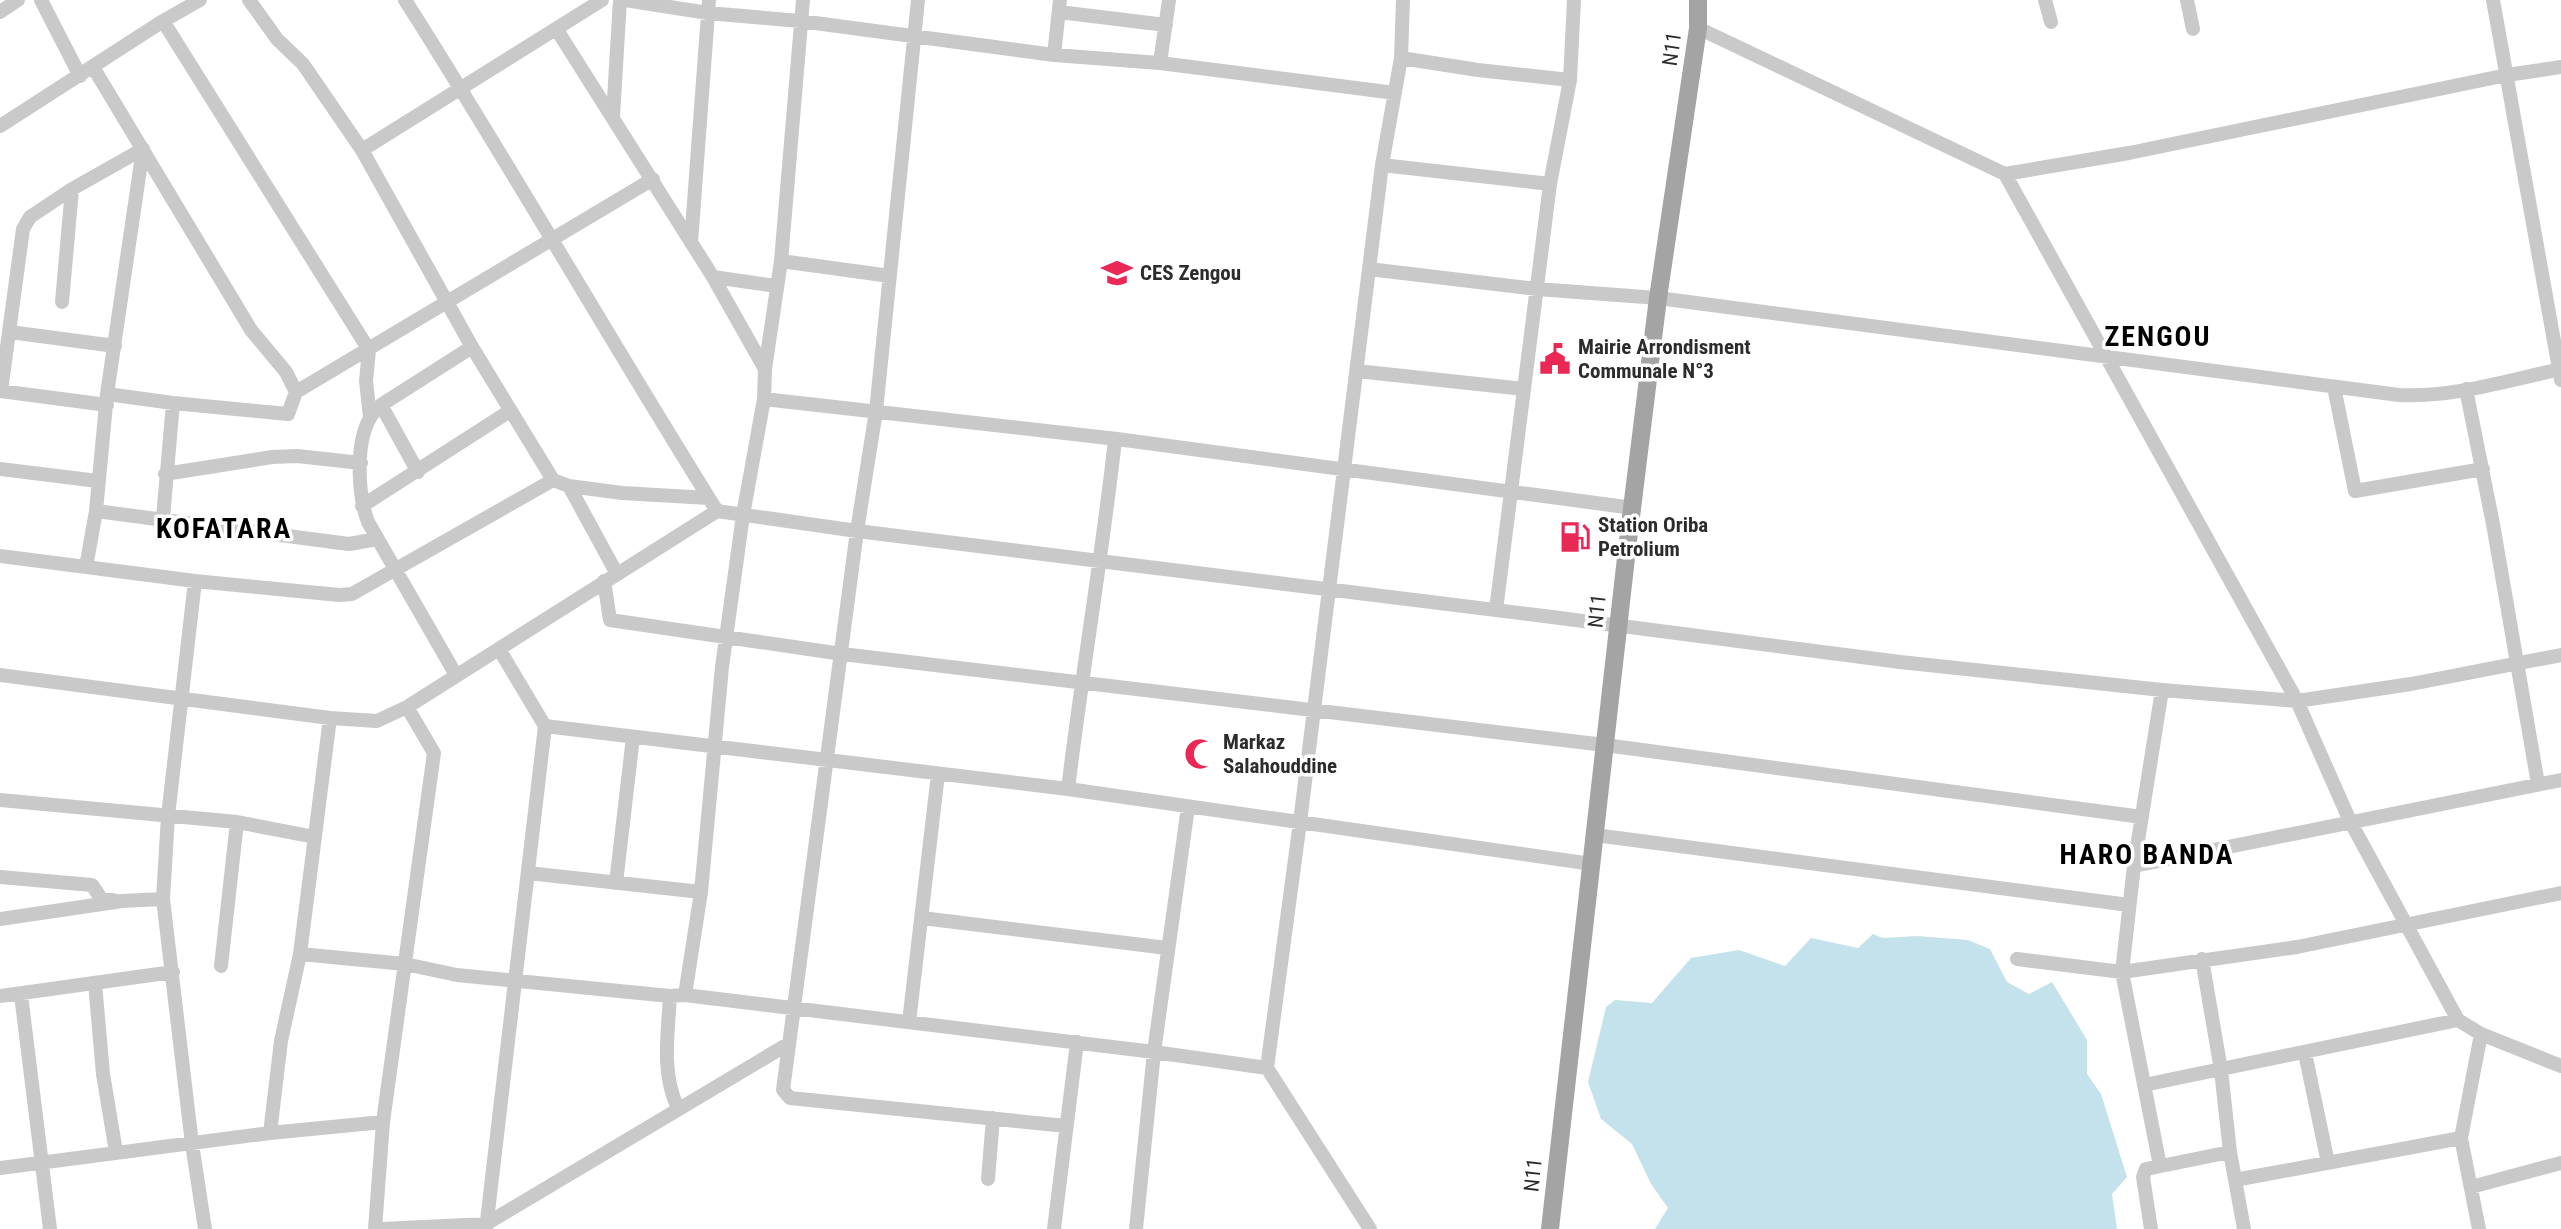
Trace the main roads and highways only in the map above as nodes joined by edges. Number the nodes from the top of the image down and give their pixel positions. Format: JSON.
{"nodes":[{"id":1,"x":1698,"y":0,"type":"edge"},
{"id":2,"x":1550,"y":1229,"type":"edge"}],
"edges":[{"from":1,"to":2,"type":"main road","name":"N11"}]}
